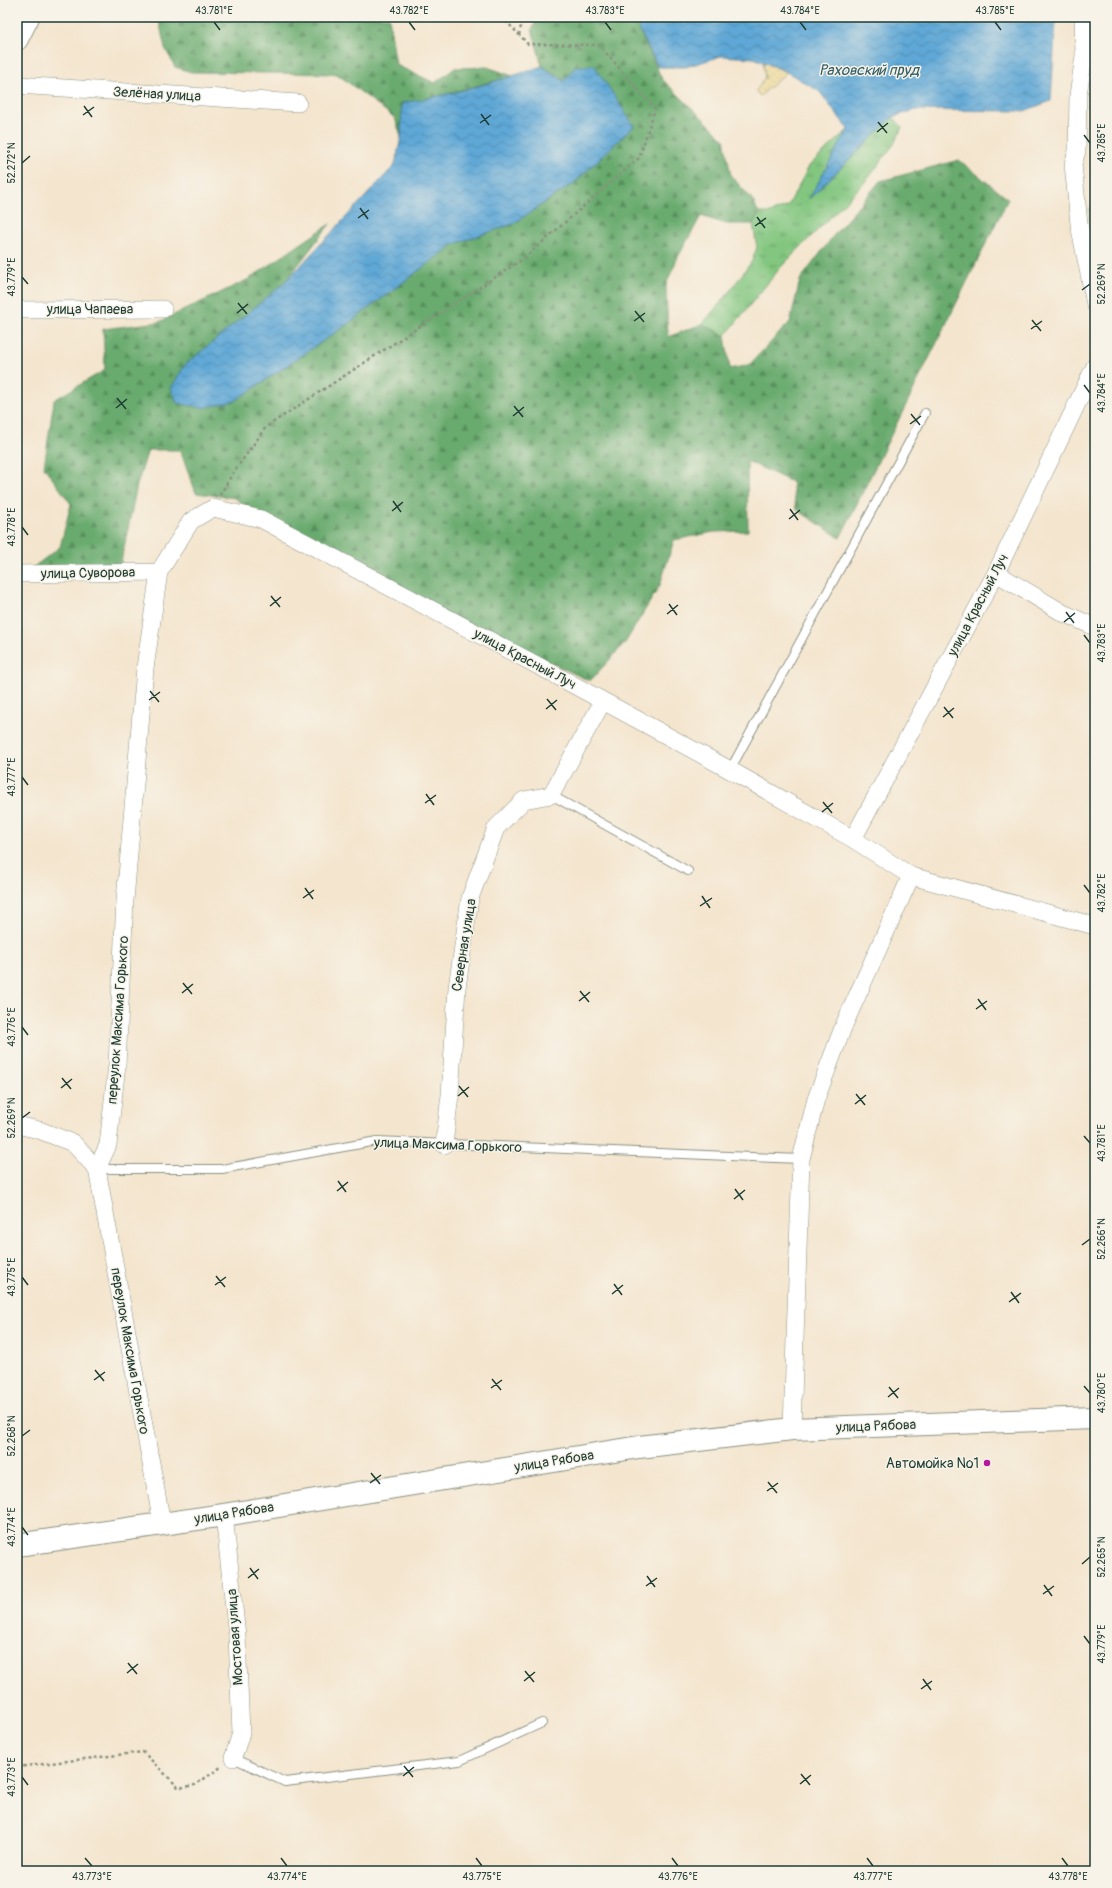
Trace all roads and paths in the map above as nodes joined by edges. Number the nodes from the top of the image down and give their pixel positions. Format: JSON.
{"nodes":[{"id":1,"x":28,"y":17,"type":"edge"},
{"id":2,"x":502,"y":17,"type":"edge"},
{"id":3,"x":523,"y":17,"type":"edge"},
{"id":4,"x":1083,"y":17,"type":"edge"},
{"id":5,"x":519,"y":35,"type":"junction"},
{"id":6,"x":17,"y":39,"type":"edge"},
{"id":7,"x":17,"y":85,"type":"edge"},
{"id":8,"x":298,"y":103,"type":"dead end"},
{"id":9,"x":1095,"y":304,"type":"edge"},
{"id":10,"x":163,"y":309,"type":"dead end"},
{"id":11,"x":17,"y":310,"type":"edge"},
{"id":12,"x":1095,"y":366,"type":"edge"},
{"id":13,"x":925,"y":413,"type":"dead end"},
{"id":14,"x":214,"y":508,"type":"junction"},
{"id":15,"x":159,"y":572,"type":"junction"},
{"id":16,"x":996,"y":573,"type":"junction"},
{"id":17,"x":17,"y":574,"type":"edge"},
{"id":18,"x":1095,"y":628,"type":"edge"},
{"id":19,"x":603,"y":701,"type":"junction"},
{"id":20,"x":730,"y":770,"type":"junction"},
{"id":21,"x":551,"y":795,"type":"junction"},
{"id":22,"x":852,"y":840,"type":"junction"},
{"id":23,"x":688,"y":871,"type":"dead end"},
{"id":24,"x":911,"y":876,"type":"junction"},
{"id":25,"x":1095,"y":926,"type":"edge"},
{"id":26,"x":17,"y":1125,"type":"edge"},
{"id":27,"x":444,"y":1145,"type":"junction"},
{"id":28,"x":801,"y":1159,"type":"junction"},
{"id":29,"x":97,"y":1170,"type":"junction"},
{"id":30,"x":1095,"y":1418,"type":"edge"},
{"id":31,"x":792,"y":1429,"type":"junction"},
{"id":32,"x":224,"y":1515,"type":"junction"},
{"id":33,"x":162,"y":1523,"type":"junction"},
{"id":34,"x":17,"y":1546,"type":"edge"},
{"id":35,"x":542,"y":1723,"type":"dead end"},
{"id":36,"x":233,"y":1758,"type":"junction"},
{"id":37,"x":17,"y":1766,"type":"edge"}],
"edges":[{"from":1,"to":6,"type":"street"},
{"from":2,"to":5,"type":"path"},
{"from":3,"to":5,"type":"path"},
{"from":4,"to":9,"type":"street"},
{"from":5,"to":14,"type":"path"},
{"from":7,"to":8,"type":"street","name":"Зелёная улица"},
{"from":10,"to":11,"type":"street","name":"улица Чапаева"},
{"from":12,"to":16,"type":"street","name":"улица Красный Луч"},
{"from":13,"to":20,"type":"lane"},
{"from":14,"to":15,"type":"street","name":"переулок Максима Горького"},
{"from":14,"to":19,"type":"street","name":"улица Красный Луч"},
{"from":15,"to":17,"type":"street","name":"улица Суворова"},
{"from":15,"to":29,"type":"street","name":"переулок Максима Горького"},
{"from":16,"to":18,"type":"street"},
{"from":16,"to":22,"type":"street","name":"улица Красный Луч"},
{"from":19,"to":20,"type":"street","name":"улица Красный Луч"},
{"from":19,"to":21,"type":"street"},
{"from":20,"to":22,"type":"street","name":"улица Красный Луч"},
{"from":21,"to":23,"type":"lane"},
{"from":21,"to":27,"type":"street","name":"Северная улица"},
{"from":22,"to":24,"type":"street","name":"улица Красный Луч"},
{"from":24,"to":25,"type":"street","name":"улица Красный Луч"},
{"from":24,"to":28,"type":"street"},
{"from":26,"to":29,"type":"street"},
{"from":27,"to":28,"type":"lane","name":"улица Максима Горького"},
{"from":27,"to":29,"type":"lane","name":"улица Максима Горького"},
{"from":28,"to":31,"type":"street"},
{"from":29,"to":33,"type":"street","name":"переулок Максима Горького"},
{"from":30,"to":31,"type":"street","name":"улица Рябова"},
{"from":31,"to":32,"type":"street","name":"улица Рябова"},
{"from":32,"to":33,"type":"street","name":"улица Рябова"},
{"from":32,"to":36,"type":"street","name":"Мостовая улица"},
{"from":33,"to":34,"type":"street","name":"улица Рябова"},
{"from":35,"to":36,"type":"lane"},
{"from":36,"to":37,"type":"path"}]}
